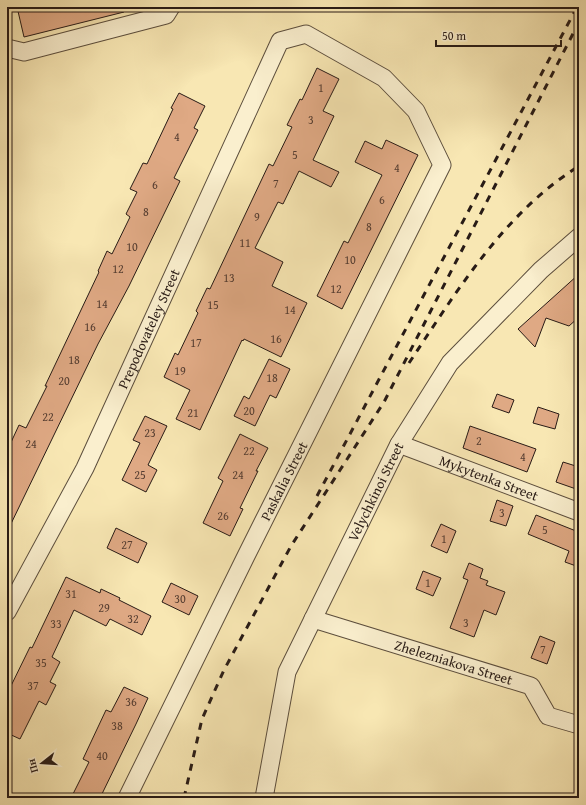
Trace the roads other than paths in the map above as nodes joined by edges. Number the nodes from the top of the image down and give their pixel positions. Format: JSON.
{"nodes":[{"id":1,"x":170,"y":7,"type":"edge"},
{"id":2,"x":7,"y":48,"type":"edge"},
{"id":3,"x":442,"y":165,"type":"joint"},
{"id":4,"x":579,"y":237,"type":"edge"},
{"id":5,"x":399,"y":444,"type":"junction"},
{"id":6,"x":579,"y":512,"type":"edge"},
{"id":7,"x":7,"y":612,"type":"edge"},
{"id":8,"x":313,"y":619,"type":"junction"},
{"id":9,"x":579,"y":725,"type":"edge"},
{"id":10,"x":127,"y":798,"type":"edge"},
{"id":11,"x":264,"y":798,"type":"edge"}],
"edges":[{"from":1,"to":2,"type":"street"},
{"from":3,"to":7,"type":"street","name":"Prepodovateley Street"},
{"from":3,"to":10,"type":"street","name":"Paskalia Street"},
{"from":4,"to":5,"type":"street","name":"Velychkinoi Street"},
{"from":5,"to":6,"type":"street","name":"Mykytenka Street"},
{"from":5,"to":8,"type":"street","name":"Velychkinoi Street"},
{"from":8,"to":9,"type":"street","name":"Zhelezniakova Street"},
{"from":8,"to":11,"type":"street","name":"Velychkinoi Street"}]}
